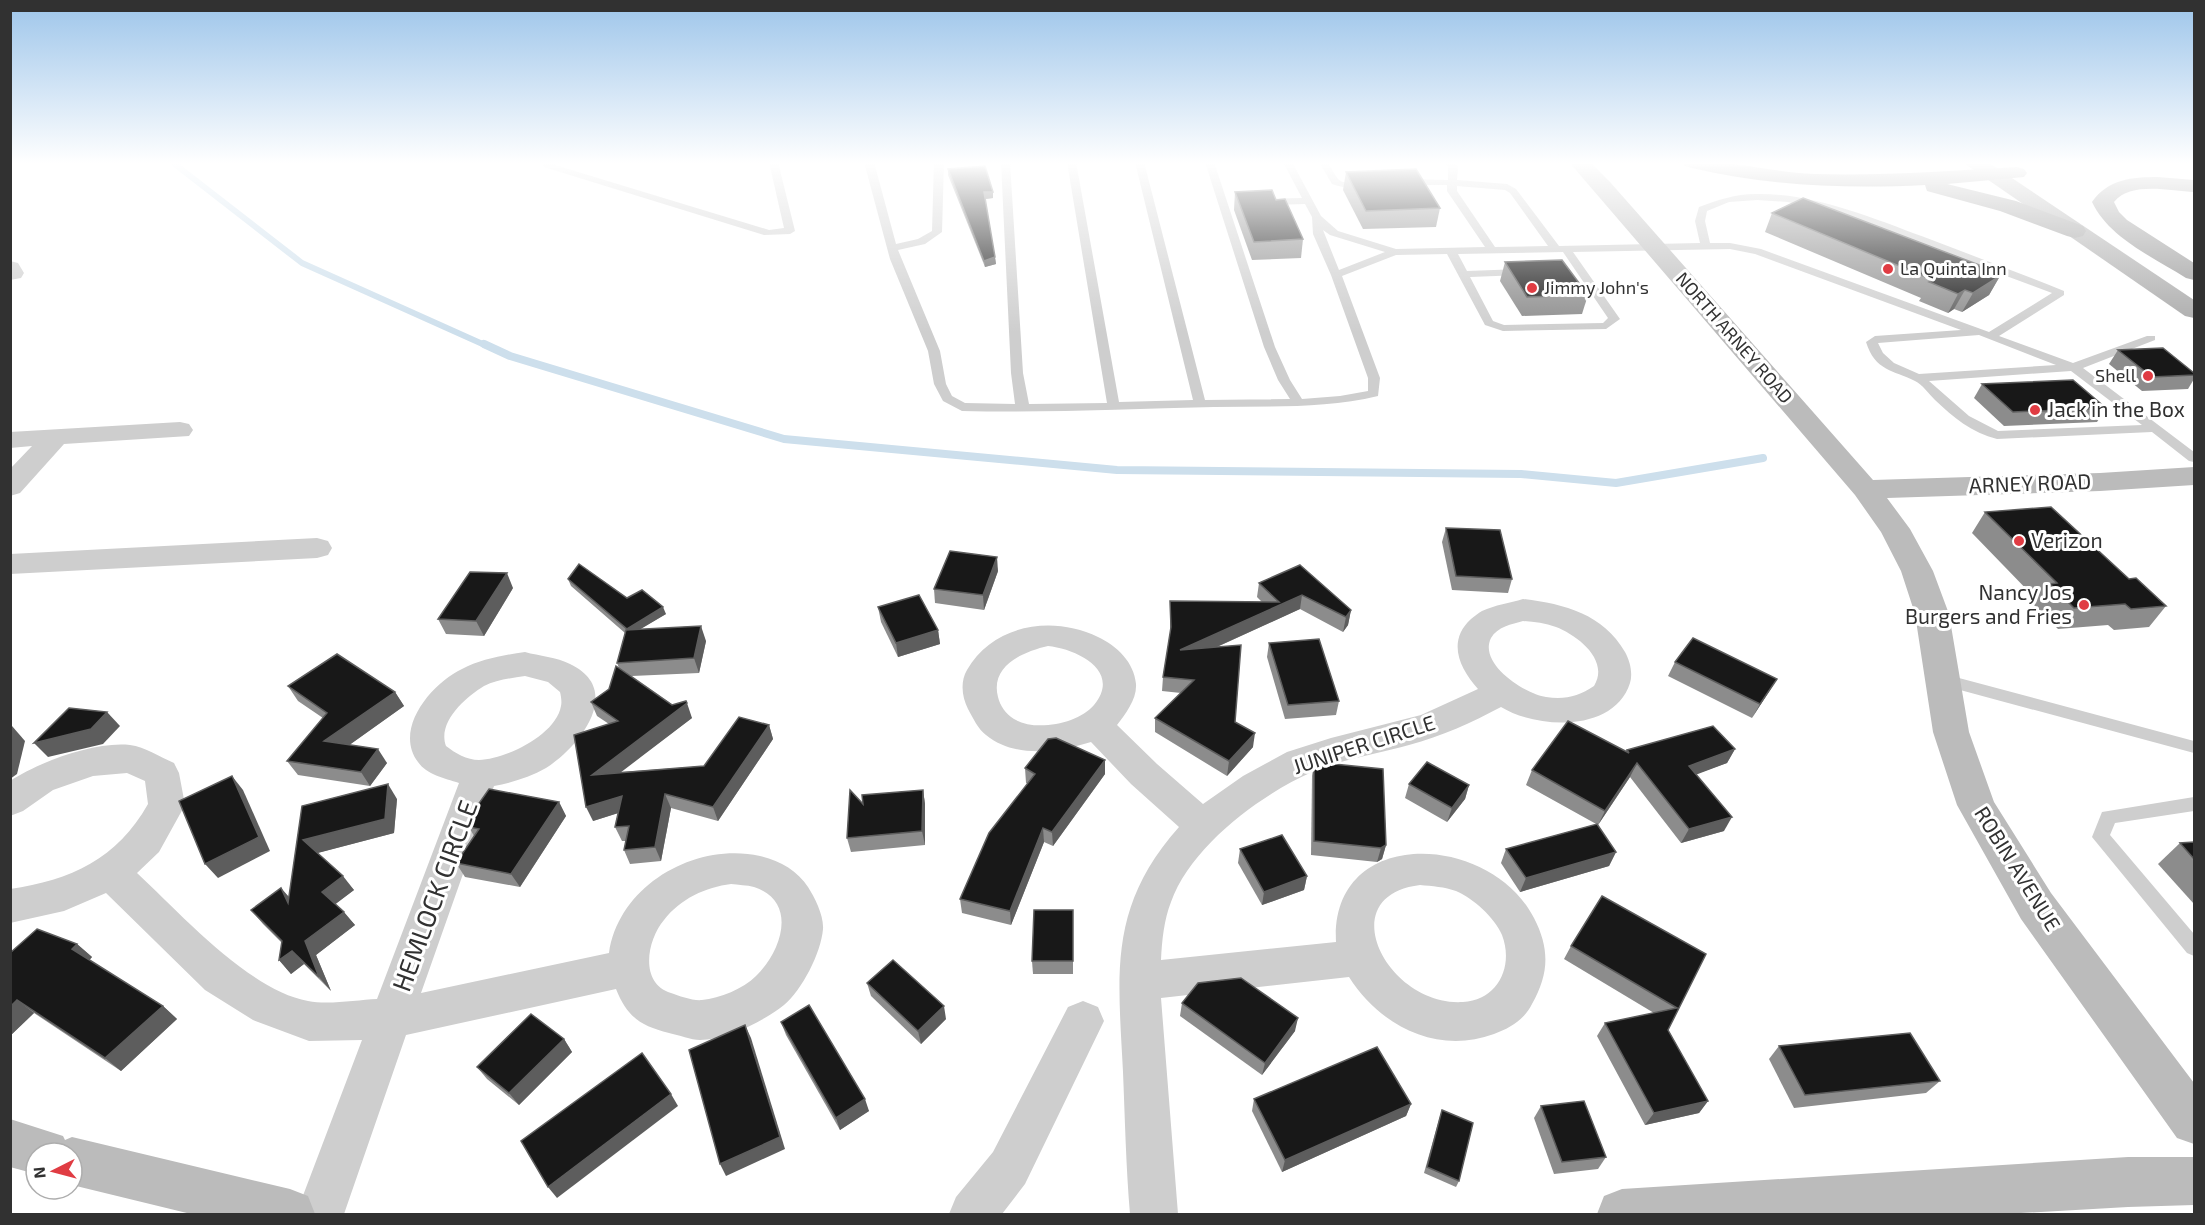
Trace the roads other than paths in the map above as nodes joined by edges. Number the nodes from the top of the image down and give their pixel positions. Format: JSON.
{"nodes":[{"id":1,"x":723,"y":219,"type":"edge"},
{"id":2,"x":787,"y":219,"type":"edge"},
{"id":3,"x":884,"y":219,"type":"edge"},
{"id":4,"x":937,"y":219,"type":"edge"},
{"id":5,"x":1008,"y":219,"type":"edge"},
{"id":6,"x":1081,"y":219,"type":"edge"},
{"id":7,"x":1153,"y":219,"type":"edge"},
{"id":8,"x":1229,"y":219,"type":"edge"},
{"id":9,"x":1317,"y":219,"type":"edge"},
{"id":10,"x":1319,"y":219,"type":"edge"},
{"id":11,"x":1471,"y":219,"type":"edge"},
{"id":12,"x":1537,"y":219,"type":"edge"},
{"id":13,"x":1630,"y":219,"type":"edge"},
{"id":14,"x":1700,"y":219,"type":"edge"},
{"id":15,"x":1866,"y":219,"type":"edge"},
{"id":16,"x":2043,"y":219,"type":"edge"},
{"id":17,"x":2060,"y":219,"type":"edge"},
{"id":18,"x":2080,"y":219,"type":"edge"},
{"id":19,"x":2113,"y":219,"type":"edge"},
{"id":20,"x":2075,"y":231,"type":"junction"},
{"id":21,"x":1705,"y":245,"type":"junction"},
{"id":22,"x":1655,"y":247,"type":"junction"},
{"id":23,"x":892,"y":248,"type":"junction"},
{"id":24,"x":1561,"y":248,"type":"junction"},
{"id":25,"x":1492,"y":250,"type":"junction"},
{"id":26,"x":1451,"y":251,"type":"junction"},
{"id":27,"x":1395,"y":252,"type":"junction"},
{"id":28,"x":1534,"y":272,"type":"edge"},
{"id":29,"x":2136,"y":272,"type":"junction"},
{"id":30,"x":2194,"y":273,"type":"edge"},
{"id":31,"x":1463,"y":274,"type":"junction"},
{"id":32,"x":1336,"y":275,"type":"junction"},
{"id":33,"x":2194,"y":289,"type":"edge"},
{"id":34,"x":2194,"y":311,"type":"edge"},
{"id":35,"x":2194,"y":322,"type":"edge"},
{"id":36,"x":1984,"y":334,"type":"junction"},
{"id":37,"x":2151,"y":338,"type":"dead end"},
{"id":38,"x":2074,"y":367,"type":"junction"},
{"id":39,"x":1919,"y":378,"type":"junction"},
{"id":40,"x":1297,"y":401,"type":"junction"},
{"id":41,"x":1200,"y":404,"type":"junction"},
{"id":42,"x":1114,"y":407,"type":"junction"},
{"id":43,"x":1022,"y":408,"type":"junction"},
{"id":44,"x":2155,"y":428,"type":"junction"},
{"id":45,"x":180,"y":430,"type":"dead end"},
{"id":46,"x":56,"y":436,"type":"junction"},
{"id":47,"x":10,"y":440,"type":"edge"},
{"id":48,"x":2194,"y":458,"type":"edge"},
{"id":49,"x":2194,"y":476,"type":"edge"},
{"id":50,"x":10,"y":487,"type":"edge"},
{"id":51,"x":1865,"y":489,"type":"junction"},
{"id":52,"x":317,"y":548,"type":"dead end"},
{"id":53,"x":10,"y":564,"type":"edge"},
{"id":54,"x":1944,"y":680,"type":"junction"},
{"id":55,"x":1501,"y":692,"type":"dead end"},
{"id":56,"x":1097,"y":726,"type":"dead end"},
{"id":57,"x":2194,"y":747,"type":"edge"},
{"id":58,"x":480,"y":774,"type":"dead end"},
{"id":59,"x":10,"y":801,"type":"edge"},
{"id":60,"x":2194,"y":804,"type":"edge"},
{"id":61,"x":1203,"y":826,"type":"junction"},
{"id":62,"x":110,"y":872,"type":"junction"},
{"id":63,"x":10,"y":906,"type":"edge"},
{"id":64,"x":2194,"y":947,"type":"edge"},
{"id":65,"x":1359,"y":958,"type":"junction"},
{"id":66,"x":628,"y":969,"type":"junction"},
{"id":67,"x":1139,"y":981,"type":"junction"},
{"id":68,"x":391,"y":1019,"type":"junction"},
{"id":69,"x":1083,"y":1021,"type":"dead end"},
{"id":70,"x":2194,"y":1121,"type":"edge"},
{"id":71,"x":84,"y":1164,"type":"edge"},
{"id":72,"x":2194,"y":1181,"type":"edge"},
{"id":73,"x":290,"y":1215,"type":"edge"},
{"id":74,"x":320,"y":1215,"type":"edge"},
{"id":75,"x":973,"y":1215,"type":"edge"},
{"id":76,"x":1154,"y":1215,"type":"edge"},
{"id":77,"x":1622,"y":1215,"type":"edge"}],
"edges":[{"from":1,"to":2,"type":"lane"},
{"from":3,"to":23,"type":"lane"},
{"from":4,"to":23,"type":"lane"},
{"from":5,"to":43,"type":"lane"},
{"from":6,"to":42,"type":"lane"},
{"from":7,"to":41,"type":"lane"},
{"from":8,"to":40,"type":"lane"},
{"from":9,"to":32,"type":"lane"},
{"from":10,"to":27,"type":"lane"},
{"from":11,"to":25,"type":"lane"},
{"from":12,"to":24,"type":"lane"},
{"from":13,"to":22,"type":"main road","name":"NORTH ARNEY ROAD"},
{"from":14,"to":21,"type":"lane"},
{"from":15,"to":36,"type":"lane"},
{"from":16,"to":20,"type":"highway"},
{"from":17,"to":20,"type":"main road"},
{"from":18,"to":33,"type":"main road"},
{"from":19,"to":30,"type":"highway"},
{"from":20,"to":29,"type":"main road"},
{"from":21,"to":22,"type":"lane"},
{"from":21,"to":36,"type":"lane"},
{"from":22,"to":24,"type":"lane"},
{"from":22,"to":51,"type":"main road","name":"NORTH ARNEY ROAD"},
{"from":23,"to":43,"type":"lane"},
{"from":24,"to":25,"type":"lane"},
{"from":24,"to":31,"type":"lane"},
{"from":25,"to":26,"type":"lane"},
{"from":26,"to":27,"type":"lane"},
{"from":26,"to":31,"type":"lane"},
{"from":27,"to":32,"type":"lane"},
{"from":28,"to":31,"type":"lane"},
{"from":29,"to":34,"type":"main road"},
{"from":29,"to":35,"type":"main road"},
{"from":32,"to":40,"type":"lane"},
{"from":36,"to":38,"type":"lane"},
{"from":36,"to":39,"type":"lane"},
{"from":37,"to":38,"type":"lane"},
{"from":38,"to":39,"type":"lane"},
{"from":38,"to":44,"type":"lane"},
{"from":39,"to":44,"type":"lane"},
{"from":40,"to":41,"type":"lane"},
{"from":41,"to":42,"type":"lane"},
{"from":42,"to":43,"type":"lane"},
{"from":44,"to":48,"type":"lane"},
{"from":45,"to":46,"type":"street"},
{"from":46,"to":47,"type":"street"},
{"from":46,"to":50,"type":"street"},
{"from":49,"to":51,"type":"main road","name":"ARNEY ROAD"},
{"from":51,"to":54,"type":"main road","name":"ROBIN AVENUE"},
{"from":52,"to":53,"type":"street"},
{"from":54,"to":57,"type":"lane"},
{"from":54,"to":70,"type":"main road","name":"ROBIN AVENUE"},
{"from":55,"to":61,"type":"street","name":"JUNIPER CIRCLE"},
{"from":56,"to":61,"type":"street"},
{"from":58,"to":68,"type":"street","name":"HEMLOCK CIRCLE"},
{"from":59,"to":62,"type":"street"},
{"from":60,"to":64,"type":"lane"},
{"from":61,"to":67,"type":"street","name":"JUNIPER CIRCLE"},
{"from":62,"to":63,"type":"street"},
{"from":62,"to":68,"type":"street","name":"HEMLOCK CIRCLE"},
{"from":65,"to":65,"type":"street"},
{"from":65,"to":67,"type":"street"},
{"from":66,"to":66,"type":"street"},
{"from":66,"to":68,"type":"street","name":"HEMLOCK CIRCLE"},
{"from":67,"to":76,"type":"street","name":"JUNIPER CIRCLE"},
{"from":68,"to":74,"type":"street","name":"HEMLOCK CIRCLE"},
{"from":69,"to":75,"type":"street"},
{"from":71,"to":73,"type":"main road"},
{"from":72,"to":77,"type":"main road"}]}
